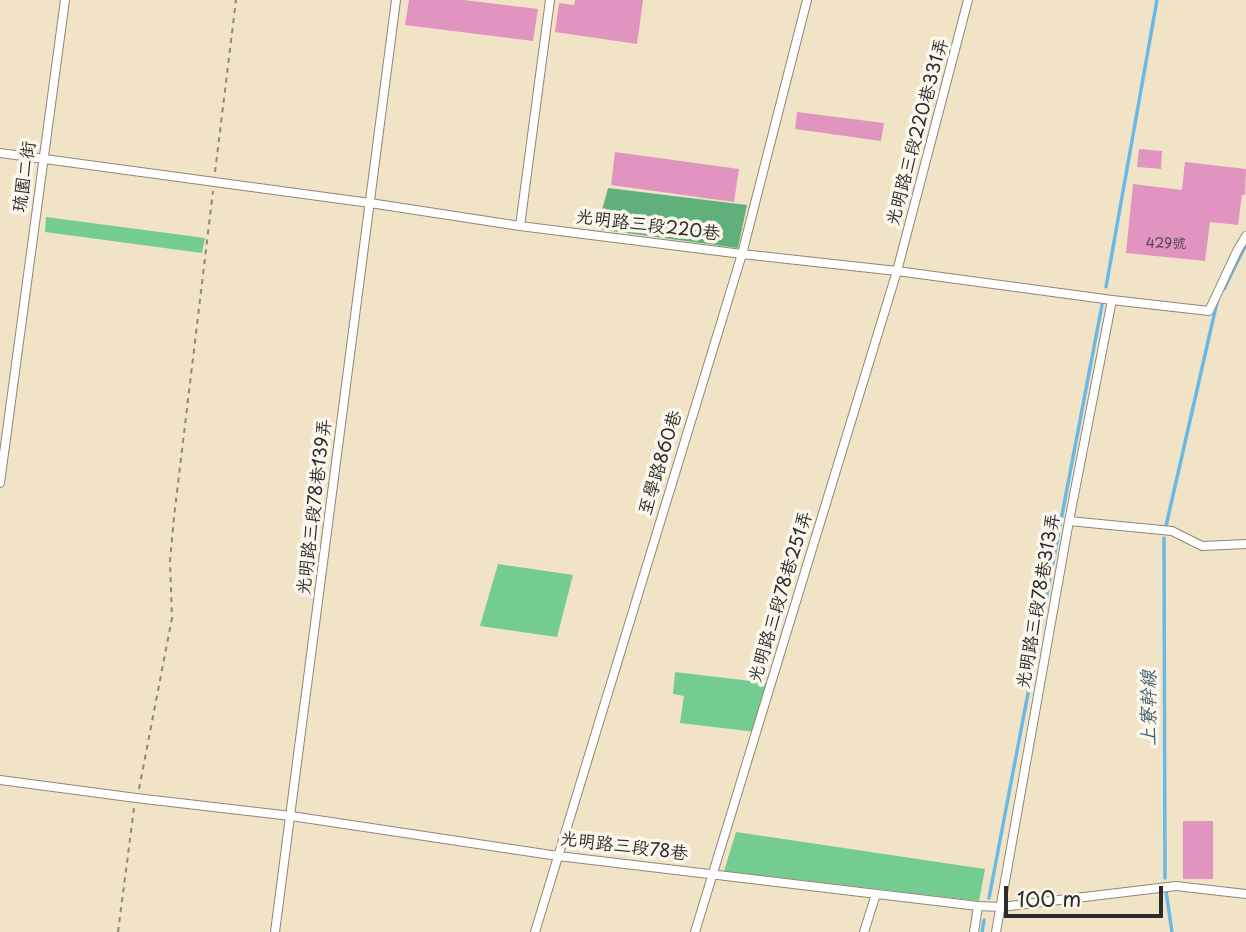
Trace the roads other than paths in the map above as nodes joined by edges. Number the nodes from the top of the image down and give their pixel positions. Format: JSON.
{"nodes":[{"id":1,"x":65,"y":0,"type":"edge"},
{"id":2,"x":396,"y":0,"type":"edge"},
{"id":3,"x":550,"y":0,"type":"edge"},
{"id":4,"x":807,"y":0,"type":"edge"},
{"id":5,"x":968,"y":0,"type":"edge"},
{"id":6,"x":0,"y":153,"type":"edge"},
{"id":7,"x":43,"y":160,"type":"junction"},
{"id":8,"x":370,"y":203,"type":"junction"},
{"id":9,"x":520,"y":226,"type":"junction"},
{"id":10,"x":1246,"y":236,"type":"edge"},
{"id":11,"x":742,"y":254,"type":"junction"},
{"id":12,"x":897,"y":271,"type":"junction"},
{"id":13,"x":1112,"y":300,"type":"junction"},
{"id":14,"x":0,"y":483,"type":"edge"},
{"id":15,"x":1069,"y":521,"type":"junction"},
{"id":16,"x":1246,"y":544,"type":"edge"},
{"id":17,"x":0,"y":780,"type":"edge"},
{"id":18,"x":290,"y":816,"type":"junction"},
{"id":19,"x":558,"y":856,"type":"junction"},
{"id":20,"x":713,"y":874,"type":"junction"},
{"id":21,"x":876,"y":894,"type":"junction"},
{"id":22,"x":1246,"y":894,"type":"edge"},
{"id":23,"x":978,"y":906,"type":"junction"},
{"id":24,"x":1001,"y":907,"type":"junction"},
{"id":25,"x":275,"y":932,"type":"edge"},
{"id":26,"x":535,"y":932,"type":"edge"},
{"id":27,"x":695,"y":932,"type":"edge"},
{"id":28,"x":864,"y":932,"type":"edge"},
{"id":29,"x":974,"y":932,"type":"edge"},
{"id":30,"x":996,"y":932,"type":"edge"}],
"edges":[{"from":1,"to":7,"type":"street","name":"琉園二街"},
{"from":2,"to":8,"type":"street","name":"光明路三段78巷139弄"},
{"from":3,"to":9,"type":"street"},
{"from":4,"to":11,"type":"street","name":"至學路860巷"},
{"from":5,"to":12,"type":"street","name":"光明路三段220巷331弄"},
{"from":6,"to":7,"type":"street","name":"光明路三段220巷"},
{"from":7,"to":8,"type":"street","name":"光明路三段220巷"},
{"from":7,"to":14,"type":"street","name":"琉園二街"},
{"from":8,"to":9,"type":"street","name":"光明路三段220巷"},
{"from":8,"to":18,"type":"street","name":"光明路三段78巷139弄"},
{"from":9,"to":11,"type":"street","name":"光明路三段220巷"},
{"from":10,"to":13,"type":"street","name":"光明路三段220巷"},
{"from":11,"to":12,"type":"street","name":"光明路三段220巷"},
{"from":11,"to":19,"type":"street","name":"至學路860巷"},
{"from":12,"to":13,"type":"street","name":"光明路三段220巷"},
{"from":12,"to":20,"type":"street","name":"光明路三段78巷251弄"},
{"from":13,"to":15,"type":"street","name":"光明路三段78巷313弄"},
{"from":15,"to":16,"type":"street"},
{"from":15,"to":24,"type":"street","name":"光明路三段78巷313弄"},
{"from":17,"to":18,"type":"street","name":"光明路三段78巷"},
{"from":18,"to":19,"type":"street","name":"光明路三段78巷"},
{"from":18,"to":25,"type":"street","name":"光明路三段78巷139弄"},
{"from":19,"to":20,"type":"street","name":"光明路三段78巷"},
{"from":19,"to":26,"type":"street","name":"至學路860巷"},
{"from":20,"to":21,"type":"street","name":"光明路三段78巷"},
{"from":20,"to":27,"type":"street","name":"光明路三段78巷251弄"},
{"from":21,"to":23,"type":"street","name":"光明路三段78巷"},
{"from":21,"to":28,"type":"street"},
{"from":22,"to":24,"type":"street","name":"光明路三段78巷"},
{"from":23,"to":24,"type":"street","name":"光明路三段78巷"},
{"from":23,"to":29,"type":"street"},
{"from":24,"to":30,"type":"street","name":"光明路三段78巷313弄"}]}
